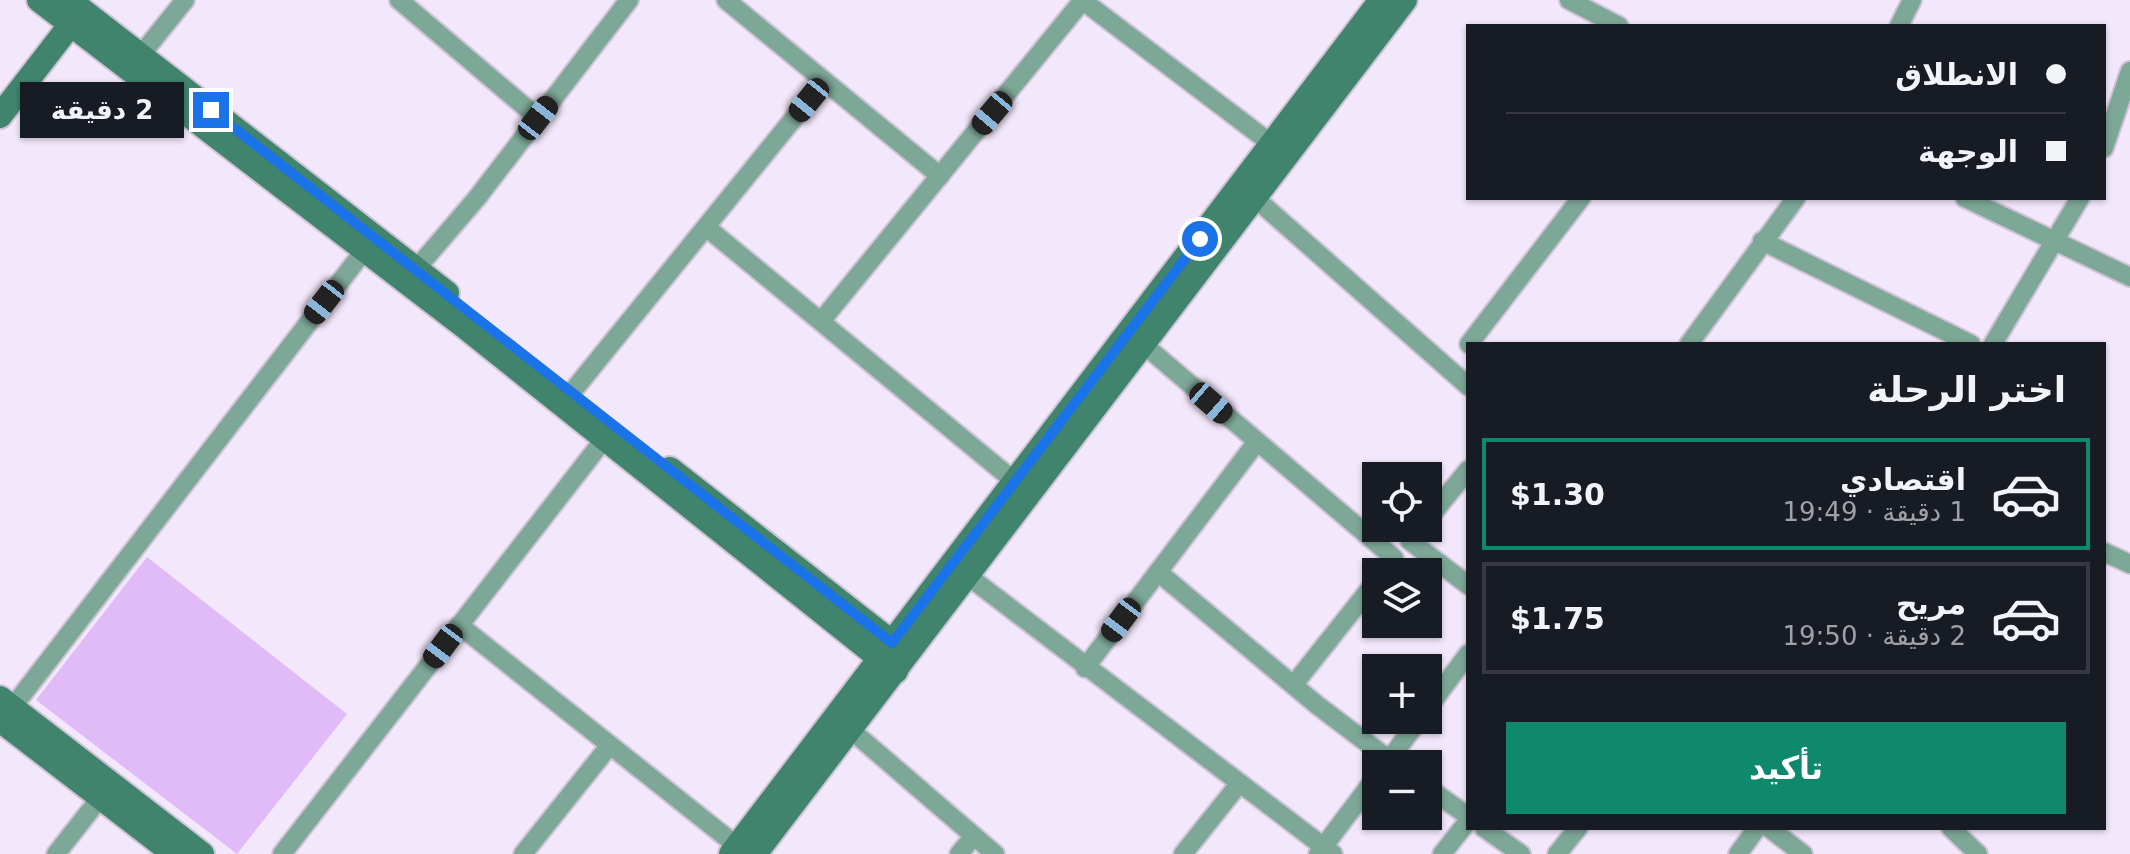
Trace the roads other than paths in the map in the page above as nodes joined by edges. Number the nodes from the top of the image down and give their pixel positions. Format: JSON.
{"nodes":[{"id":1,"x":39,"y":0,"type":"edge"},
{"id":2,"x":185,"y":0,"type":"edge"},
{"id":3,"x":399,"y":0,"type":"edge"},
{"id":4,"x":629,"y":0,"type":"edge"},
{"id":5,"x":726,"y":0,"type":"edge"},
{"id":6,"x":1082,"y":0,"type":"edge"},
{"id":7,"x":1381,"y":0,"type":"edge"},
{"id":8,"x":1405,"y":0,"type":"edge"},
{"id":9,"x":1569,"y":0,"type":"edge"},
{"id":10,"x":1912,"y":0,"type":"edge"},
{"id":11,"x":70,"y":12,"type":"edge"},
{"id":12,"x":1615,"y":24,"type":"edge"},
{"id":13,"x":1900,"y":24,"type":"edge"},
{"id":14,"x":140,"y":56,"type":"junction"},
{"id":15,"x":2130,"y":71,"type":"edge"},
{"id":16,"x":824,"y":81,"type":"junction"},
{"id":17,"x":3,"y":105,"type":"edge"},
{"id":18,"x":538,"y":118,"type":"junction"},
{"id":19,"x":2106,"y":142,"type":"edge"},
{"id":20,"x":1273,"y":145,"type":"junction"},
{"id":21,"x":940,"y":176,"type":"junction"},
{"id":22,"x":1255,"y":198,"type":"junction"},
{"id":23,"x":1579,"y":200,"type":"edge"},
{"id":24,"x":1794,"y":200,"type":"edge"},
{"id":25,"x":1969,"y":200,"type":"edge"},
{"id":26,"x":2079,"y":200,"type":"edge"},
{"id":27,"x":706,"y":227,"type":"junction"},
{"id":28,"x":2056,"y":240,"type":"junction"},
{"id":29,"x":1762,"y":241,"type":"junction"},
{"id":30,"x":363,"y":252,"type":"junction"},
{"id":31,"x":410,"y":275,"type":"junction"},
{"id":32,"x":2130,"y":277,"type":"edge"},
{"id":33,"x":822,"y":320,"type":"junction"},
{"id":34,"x":1470,"y":342,"type":"edge"},
{"id":35,"x":1691,"y":342,"type":"edge"},
{"id":36,"x":1967,"y":342,"type":"edge"},
{"id":37,"x":1994,"y":342,"type":"edge"},
{"id":38,"x":1143,"y":344,"type":"junction"},
{"id":39,"x":1466,"y":348,"type":"edge"},
{"id":40,"x":1450,"y":369,"type":"junction"},
{"id":41,"x":1466,"y":384,"type":"edge"},
{"id":42,"x":572,"y":392,"type":"junction"},
{"id":43,"x":605,"y":438,"type":"junction"},
{"id":44,"x":1256,"y":443,"type":"junction"},
{"id":45,"x":1466,"y":472,"type":"edge"},
{"id":46,"x":1013,"y":480,"type":"junction"},
{"id":47,"x":1442,"y":502,"type":"edge"},
{"id":48,"x":1408,"y":542,"type":"edge"},
{"id":49,"x":1423,"y":542,"type":"edge"},
{"id":50,"x":2106,"y":553,"type":"edge"},
{"id":51,"x":1381,"y":558,"type":"edge"},
{"id":52,"x":1395,"y":558,"type":"edge"},
{"id":53,"x":2130,"y":564,"type":"edge"},
{"id":54,"x":1158,"y":572,"type":"junction"},
{"id":55,"x":968,"y":576,"type":"junction"},
{"id":56,"x":1466,"y":583,"type":"edge"},
{"id":57,"x":1362,"y":599,"type":"edge"},
{"id":58,"x":459,"y":625,"type":"junction"},
{"id":59,"x":894,"y":657,"type":"junction"},
{"id":60,"x":1466,"y":657,"type":"edge"},
{"id":61,"x":1085,"y":668,"type":"junction"},
{"id":62,"x":1295,"y":683,"type":"junction"},
{"id":63,"x":1442,"y":689,"type":"edge"},
{"id":64,"x":4,"y":709,"type":"edge"},
{"id":65,"x":851,"y":730,"type":"junction"},
{"id":66,"x":610,"y":745,"type":"junction"},
{"id":67,"x":1375,"y":750,"type":"edge"},
{"id":68,"x":1239,"y":784,"type":"junction"},
{"id":69,"x":100,"y":798,"type":"junction"},
{"id":70,"x":1362,"y":798,"type":"edge"},
{"id":71,"x":1442,"y":799,"type":"edge"},
{"id":72,"x":1466,"y":817,"type":"edge"},
{"id":73,"x":1466,"y":822,"type":"edge"},
{"id":74,"x":1487,"y":830,"type":"edge"},
{"id":75,"x":1576,"y":830,"type":"edge"},
{"id":76,"x":1756,"y":830,"type":"edge"},
{"id":77,"x":1772,"y":830,"type":"edge"},
{"id":78,"x":1953,"y":830,"type":"edge"},
{"id":79,"x":973,"y":837,"type":"junction"},
{"id":80,"x":741,"y":851,"type":"edge"},
{"id":81,"x":1325,"y":852,"type":"edge"},
{"id":82,"x":56,"y":854,"type":"edge"},
{"id":83,"x":174,"y":854,"type":"edge"},
{"id":84,"x":202,"y":854,"type":"edge"},
{"id":85,"x":282,"y":854,"type":"edge"},
{"id":86,"x":523,"y":854,"type":"edge"},
{"id":87,"x":959,"y":854,"type":"edge"},
{"id":88,"x":995,"y":854,"type":"edge"},
{"id":89,"x":1183,"y":854,"type":"edge"},
{"id":90,"x":1442,"y":854,"type":"edge"},
{"id":91,"x":1521,"y":854,"type":"edge"},
{"id":92,"x":1557,"y":854,"type":"edge"},
{"id":93,"x":1738,"y":854,"type":"edge"},
{"id":94,"x":1803,"y":854,"type":"edge"},
{"id":95,"x":1978,"y":854,"type":"edge"}],
"edges":[{"from":1,"to":11,"type":"street"},
{"from":2,"to":14,"type":"street"},
{"from":3,"to":18,"type":"street"},
{"from":4,"to":18,"type":"street"},
{"from":5,"to":16,"type":"street"},
{"from":6,"to":20,"type":"street"},
{"from":6,"to":21,"type":"street"},
{"from":7,"to":20,"type":"street"},
{"from":8,"to":22,"type":"street"},
{"from":9,"to":12,"type":"street"},
{"from":10,"to":13,"type":"street"},
{"from":11,"to":14,"type":"street"},
{"from":11,"to":17,"type":"street"},
{"from":11,"to":30,"type":"street"},
{"from":14,"to":31,"type":"street"},
{"from":15,"to":19,"type":"street"},
{"from":16,"to":21,"type":"street"},
{"from":16,"to":27,"type":"street"},
{"from":18,"to":31,"type":"street"},
{"from":20,"to":46,"type":"street"},
{"from":21,"to":33,"type":"street"},
{"from":22,"to":38,"type":"street"},
{"from":22,"to":40,"type":"street"},
{"from":23,"to":34,"type":"street"},
{"from":24,"to":29,"type":"street"},
{"from":25,"to":28,"type":"street"},
{"from":26,"to":28,"type":"street"},
{"from":27,"to":33,"type":"street"},
{"from":27,"to":42,"type":"street"},
{"from":28,"to":32,"type":"street"},
{"from":28,"to":37,"type":"street"},
{"from":29,"to":35,"type":"street"},
{"from":29,"to":36,"type":"street"},
{"from":30,"to":31,"type":"street"},
{"from":30,"to":64,"type":"street"},
{"from":31,"to":42,"type":"street"},
{"from":31,"to":43,"type":"street"},
{"from":33,"to":46,"type":"street"},
{"from":38,"to":44,"type":"street"},
{"from":38,"to":55,"type":"street"},
{"from":39,"to":40,"type":"street"},
{"from":40,"to":41,"type":"street"},
{"from":42,"to":59,"type":"street"},
{"from":43,"to":58,"type":"street"},
{"from":43,"to":59,"type":"street"},
{"from":44,"to":51,"type":"street"},
{"from":44,"to":54,"type":"street"},
{"from":45,"to":47,"type":"street"},
{"from":46,"to":59,"type":"street"},
{"from":48,"to":52,"type":"street"},
{"from":49,"to":56,"type":"street"},
{"from":50,"to":53,"type":"street"},
{"from":54,"to":61,"type":"street"},
{"from":54,"to":62,"type":"street"},
{"from":55,"to":59,"type":"street"},
{"from":55,"to":61,"type":"street"},
{"from":57,"to":62,"type":"street"},
{"from":58,"to":66,"type":"street"},
{"from":58,"to":85,"type":"street"},
{"from":59,"to":65,"type":"street"},
{"from":59,"to":80,"type":"street"},
{"from":60,"to":63,"type":"street"},
{"from":61,"to":68,"type":"street"},
{"from":62,"to":67,"type":"street"},
{"from":64,"to":69,"type":"street"},
{"from":64,"to":84,"type":"street"},
{"from":65,"to":79,"type":"street"},
{"from":65,"to":80,"type":"street"},
{"from":66,"to":80,"type":"street"},
{"from":66,"to":86,"type":"street"},
{"from":68,"to":81,"type":"street"},
{"from":68,"to":89,"type":"street"},
{"from":69,"to":82,"type":"street"},
{"from":69,"to":83,"type":"street"},
{"from":70,"to":81,"type":"street"},
{"from":71,"to":72,"type":"street"},
{"from":73,"to":90,"type":"street"},
{"from":74,"to":91,"type":"street"},
{"from":75,"to":92,"type":"street"},
{"from":76,"to":93,"type":"street"},
{"from":77,"to":94,"type":"street"},
{"from":78,"to":95,"type":"street"},
{"from":79,"to":87,"type":"street"},
{"from":79,"to":88,"type":"street"}]}
